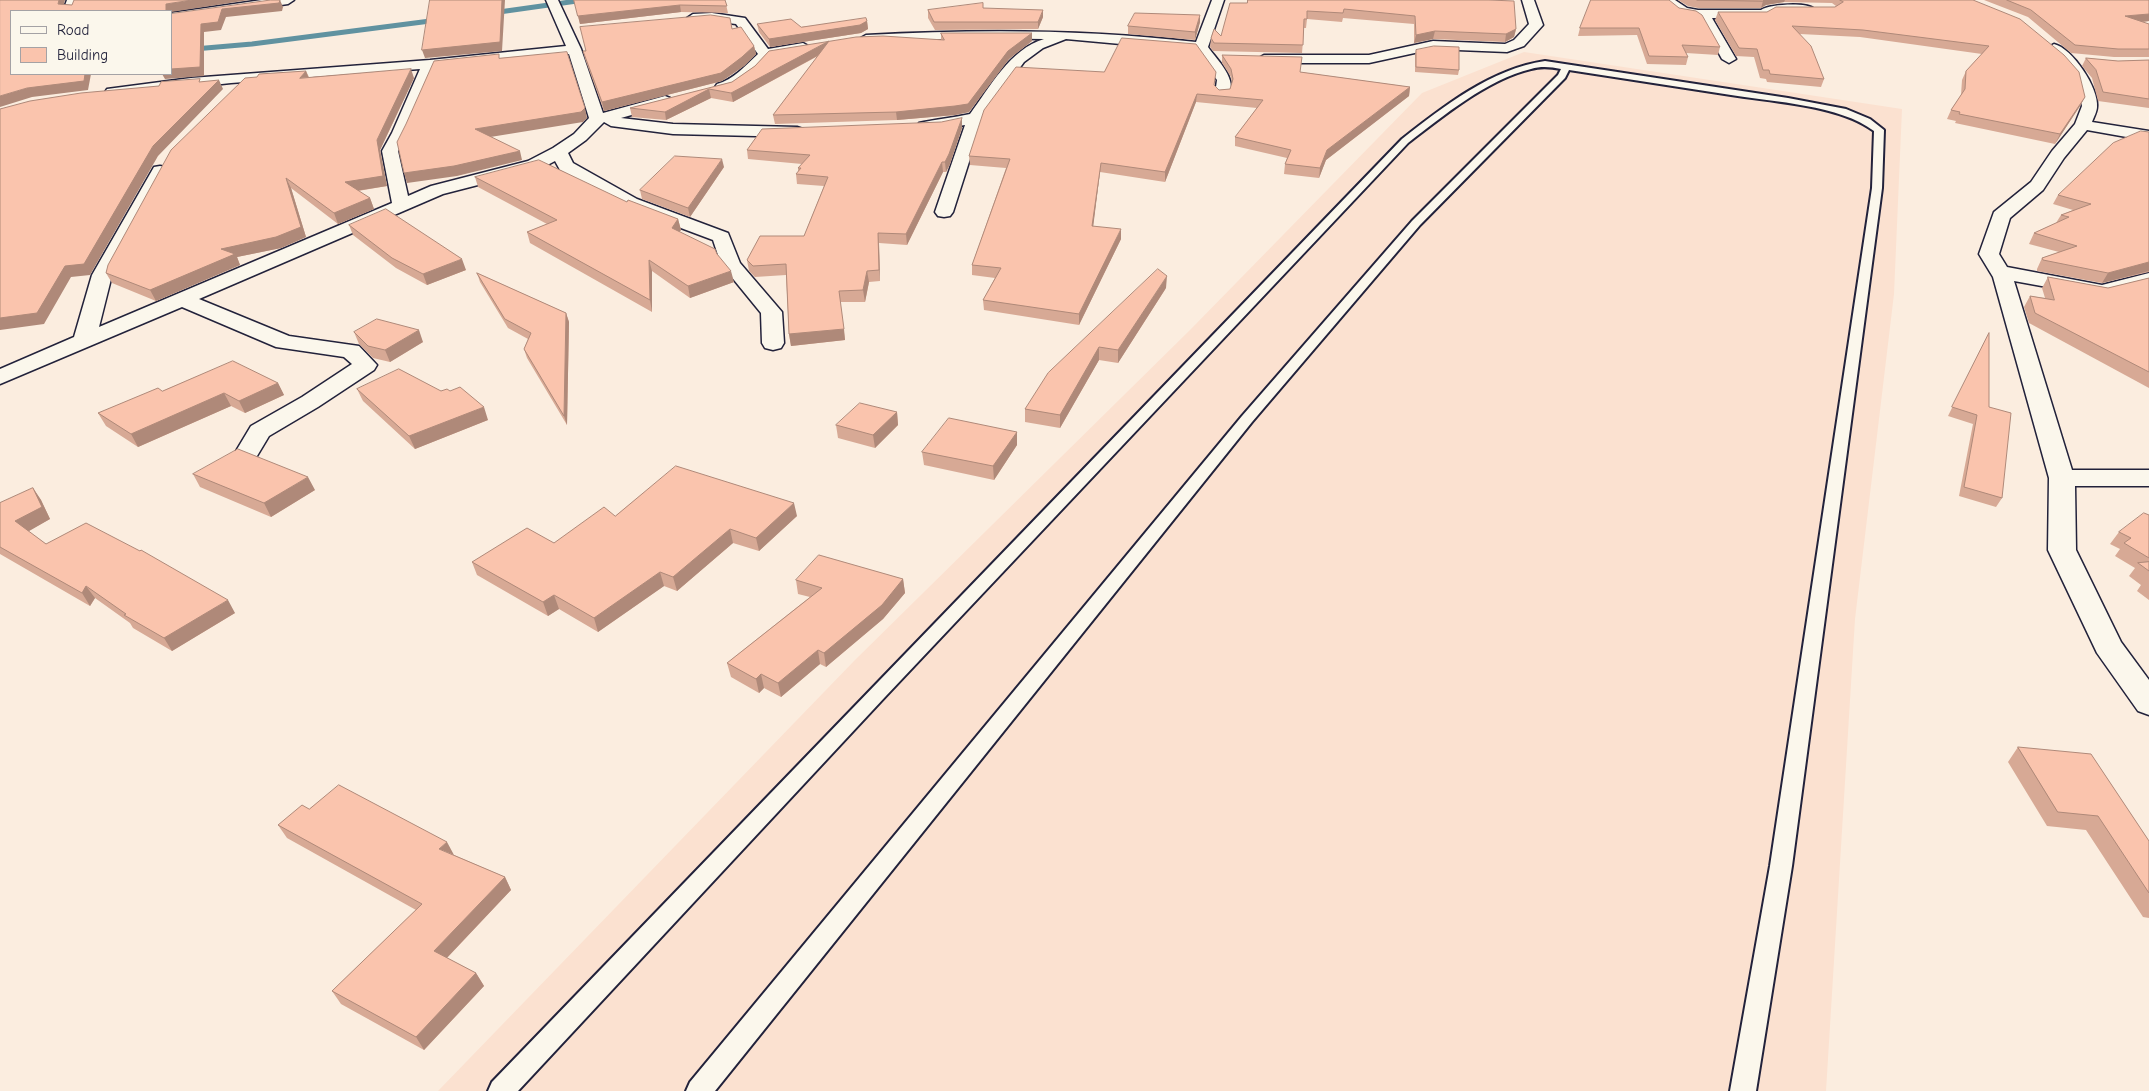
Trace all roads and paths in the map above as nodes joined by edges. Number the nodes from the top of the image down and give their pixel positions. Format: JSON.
{"nodes":[{"id":1,"x":288,"y":0,"type":"edge"},
{"id":2,"x":552,"y":0,"type":"edge"},
{"id":3,"x":1218,"y":0,"type":"edge"},
{"id":4,"x":1667,"y":0,"type":"edge"},
{"id":5,"x":1529,"y":2,"type":"edge"},
{"id":6,"x":1512,"y":3,"type":"edge"},
{"id":7,"x":203,"y":6,"type":"edge"},
{"id":8,"x":1824,"y":9,"type":"edge"},
{"id":9,"x":1698,"y":14,"type":"junction"},
{"id":10,"x":172,"y":16,"type":"edge"},
{"id":11,"x":676,"y":19,"type":"edge"},
{"id":12,"x":2036,"y":33,"type":"edge"},
{"id":13,"x":857,"y":39,"type":"edge"},
{"id":14,"x":1038,"y":40,"type":"junction"},
{"id":15,"x":818,"y":45,"type":"edge"},
{"id":16,"x":574,"y":49,"type":"junction"},
{"id":17,"x":1204,"y":52,"type":"junction"},
{"id":18,"x":765,"y":54,"type":"junction"},
{"id":19,"x":1225,"y":58,"type":"edge"},
{"id":20,"x":1252,"y":59,"type":"edge"},
{"id":21,"x":1729,"y":59,"type":"dead end"},
{"id":22,"x":430,"y":64,"type":"junction"},
{"id":23,"x":1567,"y":66,"type":"junction"},
{"id":24,"x":247,"y":78,"type":"junction"},
{"id":25,"x":709,"y":90,"type":"edge"},
{"id":26,"x":94,"y":94,"type":"edge"},
{"id":27,"x":1223,"y":94,"type":"edge"},
{"id":28,"x":227,"y":97,"type":"edge"},
{"id":29,"x":681,"y":98,"type":"edge"},
{"id":30,"x":975,"y":118,"type":"junction"},
{"id":31,"x":597,"y":119,"type":"junction"},
{"id":32,"x":2082,"y":125,"type":"junction"},
{"id":33,"x":906,"y":127,"type":"edge"},
{"id":34,"x":812,"y":131,"type":"edge"},
{"id":35,"x":2149,"y":136,"type":"edge"},
{"id":36,"x":559,"y":152,"type":"junction"},
{"id":37,"x":167,"y":157,"type":"edge"},
{"id":38,"x":401,"y":205,"type":"junction"},
{"id":39,"x":944,"y":212,"type":"dead end"},
{"id":40,"x":2000,"y":272,"type":"junction"},
{"id":41,"x":2149,"y":279,"type":"edge"},
{"id":42,"x":181,"y":299,"type":"junction"},
{"id":43,"x":84,"y":341,"type":"junction"},
{"id":44,"x":774,"y":343,"type":"dead end"},
{"id":45,"x":0,"y":377,"type":"edge"},
{"id":46,"x":248,"y":451,"type":"edge"},
{"id":47,"x":2062,"y":478,"type":"junction"},
{"id":48,"x":2149,"y":478,"type":"edge"},
{"id":49,"x":2149,"y":703,"type":"edge"},
{"id":50,"x":501,"y":1091,"type":"edge"},
{"id":51,"x":699,"y":1091,"type":"edge"},
{"id":52,"x":1743,"y":1091,"type":"edge"}],
"edges":[{"from":1,"to":7,"type":"street"},
{"from":2,"to":16,"type":"street"},
{"from":3,"to":17,"type":"street"},
{"from":4,"to":9,"type":"street"},
{"from":5,"to":6,"type":"street"},
{"from":5,"to":20,"type":"street"},
{"from":7,"to":10,"type":"street"},
{"from":8,"to":9,"type":"street"},
{"from":9,"to":21,"type":"street"},
{"from":11,"to":18,"type":"street"},
{"from":12,"to":32,"type":"street"},
{"from":13,"to":14,"type":"street"},
{"from":14,"to":17,"type":"street"},
{"from":14,"to":30,"type":"street"},
{"from":15,"to":18,"type":"street"},
{"from":16,"to":22,"type":"street"},
{"from":16,"to":31,"type":"street"},
{"from":17,"to":19,"type":"street"},
{"from":17,"to":27,"type":"street"},
{"from":18,"to":25,"type":"street"},
{"from":22,"to":24,"type":"street"},
{"from":22,"to":38,"type":"street"},
{"from":23,"to":50,"type":"lane"},
{"from":23,"to":51,"type":"lane"},
{"from":23,"to":52,"type":"lane"},
{"from":24,"to":26,"type":"street"},
{"from":24,"to":28,"type":"street"},
{"from":29,"to":31,"type":"street"},
{"from":30,"to":33,"type":"street"},
{"from":30,"to":39,"type":"street"},
{"from":31,"to":34,"type":"street"},
{"from":31,"to":36,"type":"street"},
{"from":32,"to":35,"type":"street"},
{"from":32,"to":40,"type":"street"},
{"from":36,"to":38,"type":"street"},
{"from":36,"to":44,"type":"street"},
{"from":37,"to":43,"type":"street"},
{"from":38,"to":42,"type":"street"},
{"from":40,"to":41,"type":"street"},
{"from":40,"to":47,"type":"street"},
{"from":42,"to":43,"type":"street"},
{"from":42,"to":46,"type":"street"},
{"from":43,"to":45,"type":"street"},
{"from":47,"to":48,"type":"street"},
{"from":47,"to":49,"type":"street"}]}
